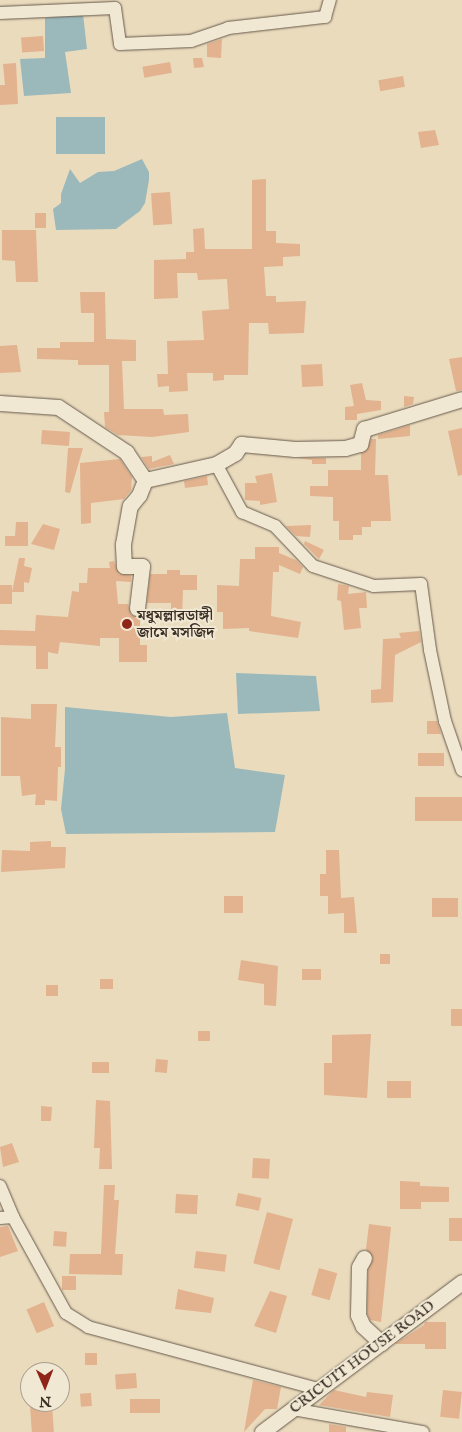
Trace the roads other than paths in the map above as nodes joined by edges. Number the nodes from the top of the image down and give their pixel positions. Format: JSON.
{"nodes":[{"id":1,"x":330,"y":0,"type":"edge"},
{"id":2,"x":0,"y":13,"type":"edge"},
{"id":3,"x":462,"y":400,"type":"edge"},
{"id":4,"x":0,"y":403,"type":"edge"},
{"id":5,"x":216,"y":464,"type":"junction"},
{"id":6,"x":145,"y":480,"type":"junction"},
{"id":7,"x":137,"y":608,"type":"dead end"},
{"id":8,"x":462,"y":770,"type":"edge"},
{"id":9,"x":0,"y":1186,"type":"edge"},
{"id":10,"x":6,"y":1217,"type":"edge"},
{"id":11,"x":364,"y":1258,"type":"dead end"},
{"id":12,"x":462,"y":1282,"type":"edge"},
{"id":13,"x":381,"y":1343,"type":"junction"},
{"id":14,"x":318,"y":1389,"type":"junction"},
{"id":15,"x":292,"y":1409,"type":"junction"},
{"id":16,"x":262,"y":1432,"type":"edge"},
{"id":17,"x":423,"y":1432,"type":"edge"}],
"edges":[{"from":1,"to":2,"type":"street"},
{"from":3,"to":5,"type":"street"},
{"from":4,"to":6,"type":"street"},
{"from":5,"to":6,"type":"street"},
{"from":5,"to":8,"type":"street"},
{"from":6,"to":7,"type":"street"},
{"from":9,"to":10,"type":"street"},
{"from":10,"to":14,"type":"street"},
{"from":11,"to":13,"type":"street"},
{"from":12,"to":13,"type":"street","name":"CRICUIT HOUSE ROAD"},
{"from":13,"to":14,"type":"street","name":"CRICUIT HOUSE ROAD"},
{"from":14,"to":15,"type":"street","name":"CRICUIT HOUSE ROAD"},
{"from":15,"to":16,"type":"street","name":"CRICUIT HOUSE ROAD"},
{"from":15,"to":17,"type":"street"}]}
